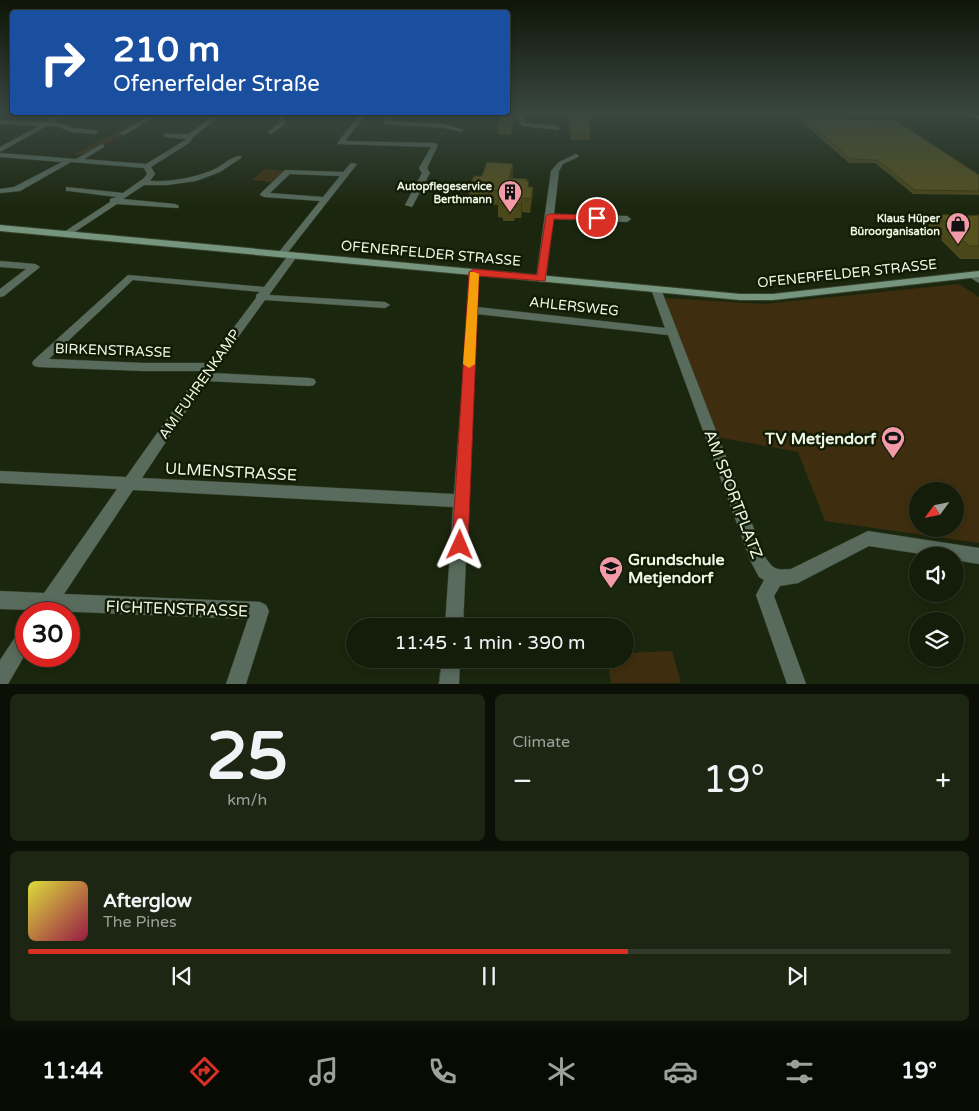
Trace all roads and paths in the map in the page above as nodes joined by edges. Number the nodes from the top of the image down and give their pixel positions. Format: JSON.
{"nodes":[{"id":1,"x":182,"y":145,"type":"edge"},
{"id":2,"x":432,"y":145,"type":"edge"},
{"id":3,"x":102,"y":146,"type":"dead end"},
{"id":4,"x":0,"y":155,"type":"edge"},
{"id":5,"x":576,"y":156,"type":"dead end"},
{"id":6,"x":239,"y":157,"type":"dead end"},
{"id":7,"x":74,"y":159,"type":"junction"},
{"id":8,"x":353,"y":164,"type":"dead end"},
{"id":9,"x":147,"y":166,"type":"junction"},
{"id":10,"x":345,"y":174,"type":"junction"},
{"id":11,"x":141,"y":183,"type":"junction"},
{"id":12,"x":69,"y":189,"type":"dead end"},
{"id":13,"x":0,"y":190,"type":"edge"},
{"id":14,"x":123,"y":195,"type":"junction"},
{"id":15,"x":325,"y":199,"type":"junction"},
{"id":16,"x":114,"y":201,"type":"junction"},
{"id":17,"x":409,"y":205,"type":"dead end"},
{"id":18,"x":175,"y":206,"type":"dead end"},
{"id":19,"x":550,"y":216,"type":"junction"},
{"id":20,"x":627,"y":219,"type":"dead end"},
{"id":21,"x":0,"y":228,"type":"edge"},
{"id":22,"x":67,"y":234,"type":"junction"},
{"id":23,"x":288,"y":255,"type":"junction"},
{"id":24,"x":0,"y":264,"type":"edge"},
{"id":25,"x":474,"y":272,"type":"junction"},
{"id":26,"x":976,"y":276,"type":"edge"},
{"id":27,"x":541,"y":279,"type":"junction"},
{"id":28,"x":656,"y":289,"type":"junction"},
{"id":29,"x":0,"y":294,"type":"edge"},
{"id":30,"x":264,"y":294,"type":"junction"},
{"id":31,"x":385,"y":305,"type":"dead end"},
{"id":32,"x":473,"y":310,"type":"junction"},
{"id":33,"x":672,"y":332,"type":"junction"},
{"id":34,"x":207,"y":372,"type":"junction"},
{"id":35,"x":310,"y":382,"type":"dead end"},
{"id":36,"x":0,"y":477,"type":"edge"},
{"id":37,"x":130,"y":483,"type":"junction"},
{"id":38,"x":461,"y":501,"type":"junction"},
{"id":39,"x":979,"y":556,"type":"edge"},
{"id":40,"x":775,"y":578,"type":"junction"},
{"id":41,"x":0,"y":600,"type":"edge"},
{"id":42,"x":48,"y":602,"type":"edge"},
{"id":43,"x":15,"y":603,"type":"edge"},
{"id":44,"x":80,"y":608,"type":"edge"},
{"id":45,"x":455,"y":618,"type":"edge"},
{"id":46,"x":15,"y":654,"type":"edge"},
{"id":47,"x":450,"y":668,"type":"edge"},
{"id":48,"x":0,"y":678,"type":"edge"},
{"id":49,"x":236,"y":684,"type":"edge"},
{"id":50,"x":449,"y":684,"type":"edge"},
{"id":51,"x":797,"y":684,"type":"edge"}],
"edges":[{"from":1,"to":9,"type":"street"},
{"from":2,"to":17,"type":"street"},
{"from":3,"to":7,"type":"street"},
{"from":4,"to":7,"type":"street"},
{"from":5,"to":19,"type":"street"},
{"from":6,"to":11,"type":"street"},
{"from":7,"to":9,"type":"street"},
{"from":7,"to":13,"type":"street"},
{"from":8,"to":10,"type":"street","name":"AM FUHRENKAMP"},
{"from":9,"to":11,"type":"street"},
{"from":10,"to":15,"type":"street","name":"AM FUHRENKAMP"},
{"from":10,"to":15,"type":"street"},
{"from":11,"to":14,"type":"street"},
{"from":12,"to":14,"type":"street"},
{"from":14,"to":16,"type":"street"},
{"from":15,"to":23,"type":"street","name":"AM FUHRENKAMP"},
{"from":16,"to":18,"type":"street"},
{"from":16,"to":22,"type":"street"},
{"from":19,"to":20,"type":"street"},
{"from":19,"to":27,"type":"street"},
{"from":21,"to":22,"type":"street","name":"OFENERFELDER STRASSE"},
{"from":22,"to":23,"type":"street","name":"OFENERFELDER STRASSE"},
{"from":23,"to":25,"type":"street","name":"OFENERFELDER STRASSE"},
{"from":23,"to":30,"type":"street","name":"AM FUHRENKAMP"},
{"from":24,"to":29,"type":"street"},
{"from":25,"to":27,"type":"street","name":"OFENERFELDER STRASSE"},
{"from":25,"to":32,"type":"street"},
{"from":26,"to":28,"type":"street","name":"OFENERFELDER STRASSE"},
{"from":27,"to":28,"type":"street","name":"OFENERFELDER STRASSE"},
{"from":28,"to":33,"type":"street","name":"AM SPORTPLATZ"},
{"from":30,"to":31,"type":"street"},
{"from":30,"to":34,"type":"street","name":"AM FUHRENKAMP"},
{"from":30,"to":34,"type":"street","name":"BIRKENSTRASSE"},
{"from":32,"to":33,"type":"street","name":"AHLERSWEG"},
{"from":32,"to":38,"type":"street"},
{"from":33,"to":40,"type":"street","name":"AM SPORTPLATZ"},
{"from":34,"to":35,"type":"street"},
{"from":34,"to":37,"type":"street","name":"AM FUHRENKAMP"},
{"from":36,"to":37,"type":"street","name":"ULMENSTRASSE"},
{"from":37,"to":38,"type":"street","name":"ULMENSTRASSE"},
{"from":37,"to":42,"type":"street","name":"AM FUHRENKAMP"},
{"from":38,"to":45,"type":"street"},
{"from":39,"to":40,"type":"street"},
{"from":40,"to":51,"type":"street"},
{"from":41,"to":43,"type":"street"},
{"from":44,"to":49,"type":"street","name":"FICHTENSTRASSE"},
{"from":46,"to":48,"type":"street"},
{"from":47,"to":50,"type":"street"}]}
